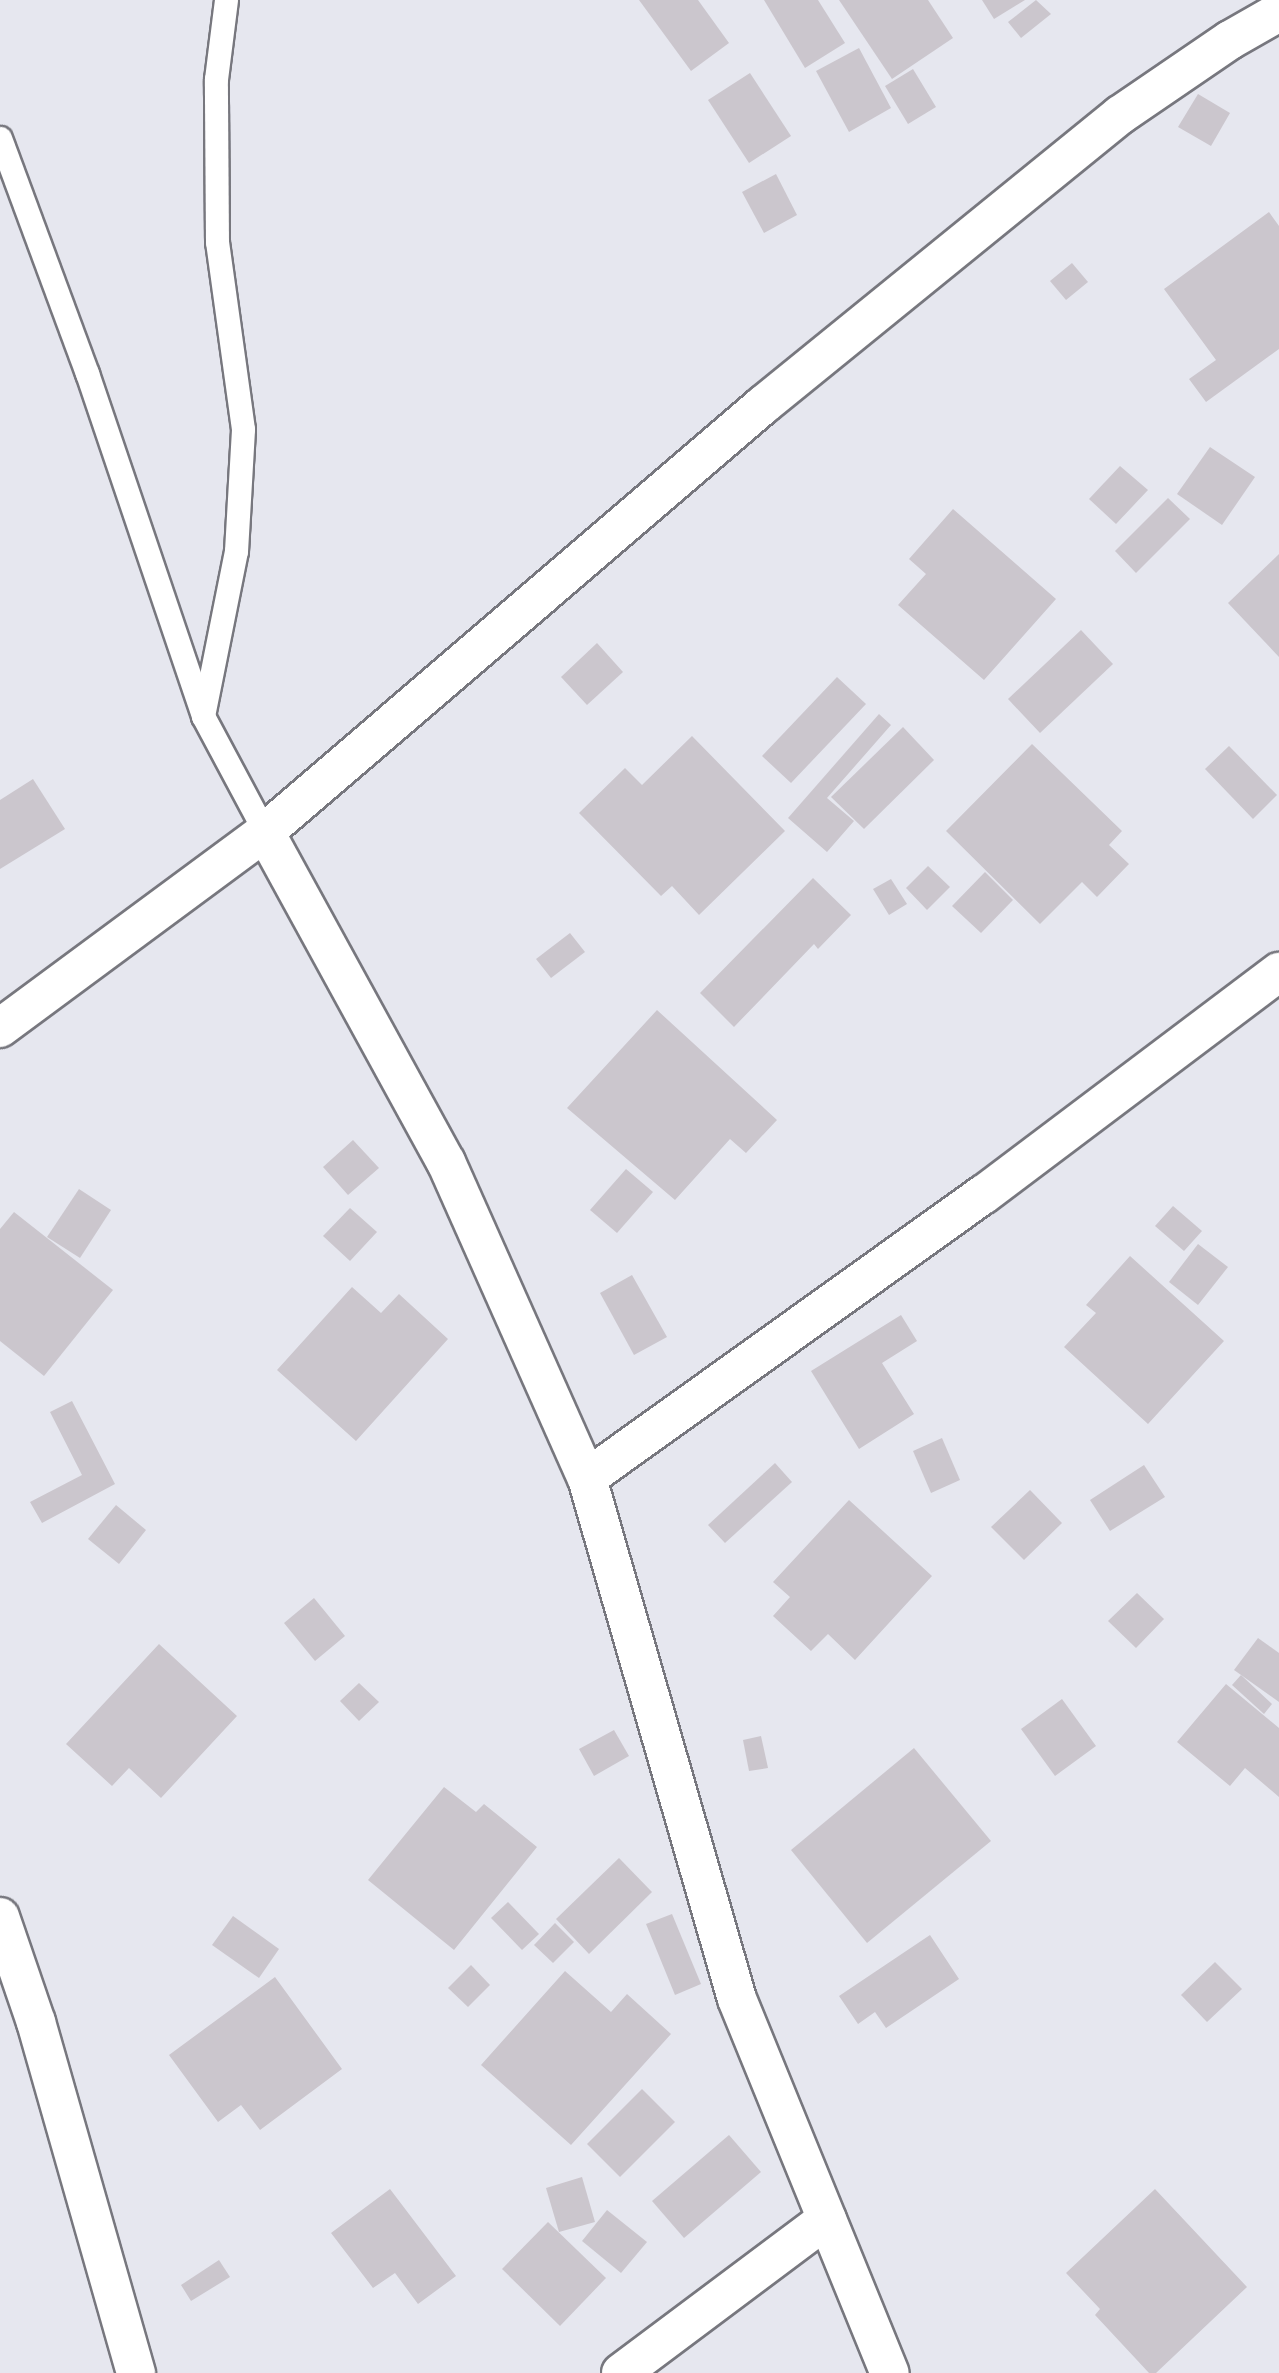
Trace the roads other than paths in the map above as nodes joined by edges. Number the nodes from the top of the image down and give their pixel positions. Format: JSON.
{"nodes":[{"id":1,"x":226,"y":0,"type":"edge"},
{"id":2,"x":1279,"y":12,"type":"edge"},
{"id":3,"x":0,"y":138,"type":"edge"},
{"id":4,"x":203,"y":716,"type":"junction"},
{"id":5,"x":265,"y":832,"type":"junction"},
{"id":6,"x":1279,"y":972,"type":"edge"},
{"id":7,"x":0,"y":1028,"type":"edge"},
{"id":8,"x":587,"y":1478,"type":"junction"},
{"id":9,"x":0,"y":1917,"type":"edge"},
{"id":10,"x":827,"y":2219,"type":"junction"},
{"id":11,"x":134,"y":2372,"type":"edge"},
{"id":12,"x":621,"y":2373,"type":"edge"},
{"id":13,"x":890,"y":2373,"type":"edge"}],
"edges":[{"from":1,"to":4,"type":"lane"},
{"from":2,"to":5,"type":"street"},
{"from":3,"to":4,"type":"lane"},
{"from":4,"to":5,"type":"lane"},
{"from":5,"to":7,"type":"street"},
{"from":5,"to":8,"type":"street"},
{"from":6,"to":8,"type":"street"},
{"from":8,"to":10,"type":"street"},
{"from":9,"to":11,"type":"street"},
{"from":10,"to":12,"type":"street"},
{"from":10,"to":13,"type":"street"}]}
